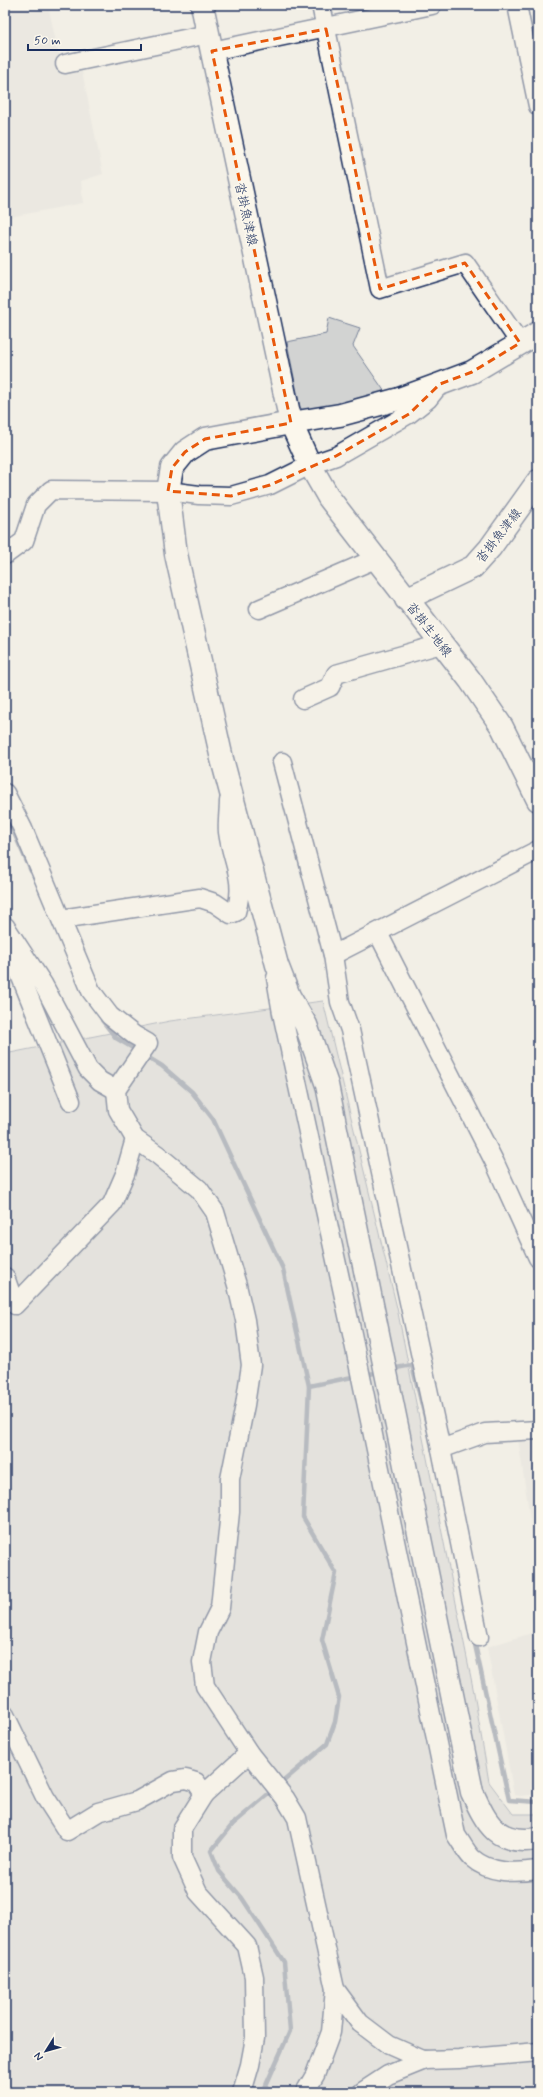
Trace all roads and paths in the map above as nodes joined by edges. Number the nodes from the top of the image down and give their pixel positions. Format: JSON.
{"nodes":[{"id":1,"x":202,"y":5,"type":"edge"},
{"id":2,"x":321,"y":5,"type":"edge"},
{"id":3,"x":432,"y":5,"type":"edge"},
{"id":4,"x":518,"y":5,"type":"edge"},
{"id":5,"x":326,"y":29,"type":"junction"},
{"id":6,"x":210,"y":42,"type":"junction"},
{"id":7,"x":65,"y":64,"type":"dead end"},
{"id":8,"x":538,"y":106,"type":"edge"},
{"id":9,"x":529,"y":338,"type":"edge"},
{"id":10,"x":440,"y":384,"type":"junction"},
{"id":11,"x":291,"y":423,"type":"junction"},
{"id":12,"x":310,"y":466,"type":"junction"},
{"id":13,"x":538,"y":481,"type":"edge"},
{"id":14,"x":168,"y":491,"type":"junction"},
{"id":15,"x":5,"y":555,"type":"edge"},
{"id":16,"x":375,"y":559,"type":"junction"},
{"id":17,"x":406,"y":599,"type":"junction"},
{"id":18,"x":259,"y":609,"type":"dead end"},
{"id":19,"x":441,"y":644,"type":"junction"},
{"id":20,"x":303,"y":699,"type":"dead end"},
{"id":21,"x":282,"y":762,"type":"dead end"},
{"id":22,"x":229,"y":786,"type":"junction"},
{"id":23,"x":5,"y":793,"type":"edge"},
{"id":24,"x":538,"y":800,"type":"edge"},
{"id":25,"x":538,"y":850,"type":"edge"},
{"id":26,"x":61,"y":919,"type":"junction"},
{"id":27,"x":5,"y":926,"type":"edge"},
{"id":28,"x":378,"y":933,"type":"junction"},
{"id":29,"x":5,"y":938,"type":"edge"},
{"id":30,"x":333,"y":955,"type":"junction"},
{"id":31,"x":277,"y":965,"type":"junction"},
{"id":32,"x":116,"y":1090,"type":"junction"},
{"id":33,"x":71,"y":1101,"type":"dead end"},
{"id":34,"x":135,"y":1139,"type":"junction"},
{"id":35,"x":538,"y":1258,"type":"edge"},
{"id":36,"x":5,"y":1277,"type":"edge"},
{"id":37,"x":10,"y":1311,"type":"edge"},
{"id":38,"x":538,"y":1430,"type":"edge"},
{"id":39,"x":441,"y":1449,"type":"junction"},
{"id":40,"x":480,"y":1637,"type":"dead end"},
{"id":41,"x":5,"y":1715,"type":"edge"},
{"id":42,"x":249,"y":1753,"type":"junction"},
{"id":43,"x":204,"y":1794,"type":"junction"},
{"id":44,"x":538,"y":1840,"type":"edge"},
{"id":45,"x":538,"y":1870,"type":"edge"},
{"id":46,"x":335,"y":1989,"type":"junction"},
{"id":47,"x":538,"y":2052,"type":"edge"},
{"id":48,"x":425,"y":2060,"type":"junction"},
{"id":49,"x":242,"y":2092,"type":"edge"},
{"id":50,"x":305,"y":2092,"type":"edge"},
{"id":51,"x":362,"y":2092,"type":"edge"}],
"edges":[{"from":1,"to":6,"type":"street","name":"沓掛魚津線"},
{"from":2,"to":5,"type":"street"},
{"from":3,"to":5,"type":"street"},
{"from":4,"to":8,"type":"street"},
{"from":5,"to":6,"type":"street"},
{"from":5,"to":9,"type":"street"},
{"from":6,"to":7,"type":"street"},
{"from":6,"to":11,"type":"street","name":"沓掛魚津線"},
{"from":9,"to":10,"type":"street"},
{"from":10,"to":11,"type":"street"},
{"from":10,"to":12,"type":"street"},
{"from":11,"to":12,"type":"street","name":"沓掛魚津線"},
{"from":11,"to":14,"type":"street"},
{"from":12,"to":14,"type":"street"},
{"from":12,"to":16,"type":"street","name":"沓掛生地線"},
{"from":13,"to":17,"type":"street","name":"沓掛魚津線"},
{"from":14,"to":15,"type":"street"},
{"from":14,"to":22,"type":"street"},
{"from":16,"to":17,"type":"street","name":"沓掛生地線"},
{"from":16,"to":18,"type":"street"},
{"from":17,"to":19,"type":"street","name":"沓掛生地線"},
{"from":19,"to":20,"type":"street"},
{"from":19,"to":24,"type":"street","name":"沓掛生地線"},
{"from":21,"to":30,"type":"street"},
{"from":22,"to":26,"type":"street"},
{"from":22,"to":31,"type":"street"},
{"from":23,"to":26,"type":"street"},
{"from":25,"to":28,"type":"street"},
{"from":26,"to":32,"type":"street"},
{"from":27,"to":32,"type":"street"},
{"from":28,"to":30,"type":"street"},
{"from":28,"to":35,"type":"street"},
{"from":29,"to":33,"type":"street"},
{"from":30,"to":39,"type":"street"},
{"from":31,"to":44,"type":"street"},
{"from":31,"to":45,"type":"street"},
{"from":32,"to":34,"type":"street"},
{"from":34,"to":37,"type":"street"},
{"from":34,"to":42,"type":"street"},
{"from":36,"to":37,"type":"street"},
{"from":38,"to":39,"type":"street"},
{"from":39,"to":40,"type":"street"},
{"from":41,"to":43,"type":"street"},
{"from":42,"to":43,"type":"street"},
{"from":42,"to":46,"type":"street"},
{"from":43,"to":49,"type":"street"},
{"from":46,"to":48,"type":"street"},
{"from":46,"to":50,"type":"street"},
{"from":47,"to":48,"type":"street"},
{"from":48,"to":51,"type":"street"}]}
